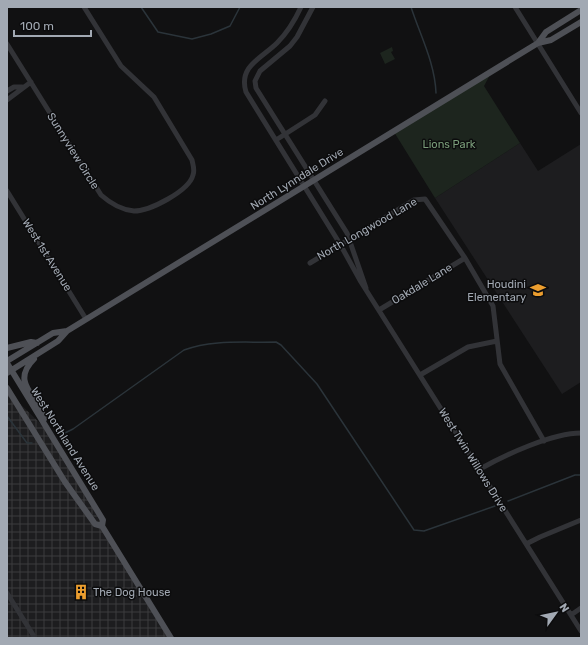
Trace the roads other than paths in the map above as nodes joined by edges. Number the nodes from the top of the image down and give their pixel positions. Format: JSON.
{"nodes":[{"id":1,"x":84,"y":7,"type":"edge"},
{"id":2,"x":301,"y":7,"type":"edge"},
{"id":3,"x":313,"y":7,"type":"edge"},
{"id":4,"x":515,"y":7,"type":"edge"},
{"id":5,"x":581,"y":10,"type":"edge"},
{"id":6,"x":581,"y":22,"type":"edge"},
{"id":7,"x":291,"y":26,"type":"junction"},
{"id":8,"x":300,"y":32,"type":"junction"},
{"id":9,"x":538,"y":43,"type":"junction"},
{"id":10,"x":7,"y":44,"type":"edge"},
{"id":11,"x":31,"y":82,"type":"junction"},
{"id":12,"x":22,"y":88,"type":"junction"},
{"id":13,"x":256,"y":88,"type":"junction"},
{"id":14,"x":7,"y":91,"type":"edge"},
{"id":15,"x":246,"y":92,"type":"junction"},
{"id":16,"x":7,"y":100,"type":"edge"},
{"id":17,"x":325,"y":101,"type":"dead end"},
{"id":18,"x":581,"y":113,"type":"edge"},
{"id":19,"x":284,"y":134,"type":"junction"},
{"id":20,"x":276,"y":140,"type":"junction"},
{"id":21,"x":313,"y":180,"type":"junction"},
{"id":22,"x":305,"y":186,"type":"junction"},
{"id":23,"x":7,"y":191,"type":"edge"},
{"id":24,"x":350,"y":238,"type":"junction"},
{"id":25,"x":340,"y":244,"type":"junction"},
{"id":26,"x":465,"y":258,"type":"junction"},
{"id":27,"x":310,"y":263,"type":"dead end"},
{"id":28,"x":366,"y":289,"type":"junction"},
{"id":29,"x":379,"y":310,"type":"junction"},
{"id":30,"x":86,"y":319,"type":"junction"},
{"id":31,"x":67,"y":331,"type":"junction"},
{"id":32,"x":496,"y":341,"type":"junction"},
{"id":33,"x":37,"y":343,"type":"junction"},
{"id":34,"x":7,"y":348,"type":"edge"},
{"id":35,"x":34,"y":356,"type":"junction"},
{"id":36,"x":7,"y":362,"type":"edge"},
{"id":37,"x":9,"y":372,"type":"edge"},
{"id":38,"x":420,"y":375,"type":"junction"},
{"id":39,"x":7,"y":388,"type":"edge"},
{"id":40,"x":10,"y":396,"type":"edge"},
{"id":41,"x":44,"y":424,"type":"junction"},
{"id":42,"x":581,"y":433,"type":"edge"},
{"id":43,"x":544,"y":441,"type":"junction"},
{"id":44,"x":480,"y":469,"type":"junction"},
{"id":45,"x":581,"y":520,"type":"edge"},
{"id":46,"x":102,"y":526,"type":"junction"},
{"id":47,"x":526,"y":544,"type":"junction"},
{"id":48,"x":7,"y":593,"type":"edge"},
{"id":49,"x":581,"y":608,"type":"edge"},
{"id":50,"x":571,"y":615,"type":"junction"},
{"id":51,"x":581,"y":631,"type":"edge"},
{"id":52,"x":35,"y":638,"type":"edge"},
{"id":53,"x":171,"y":638,"type":"edge"}],
"edges":[{"from":1,"to":11,"type":"street","name":"Sunnyview Circle"},
{"from":2,"to":7,"type":"street"},
{"from":3,"to":8,"type":"street"},
{"from":4,"to":9,"type":"street"},
{"from":5,"to":9,"type":"main road","name":"North Lynndale Drive"},
{"from":6,"to":9,"type":"main road","name":"North Lynndale Drive"},
{"from":7,"to":8,"type":"street"},
{"from":7,"to":15,"type":"street"},
{"from":8,"to":13,"type":"street"},
{"from":9,"to":18,"type":"street"},
{"from":9,"to":21,"type":"main road","name":"North Lynndale Drive"},
{"from":10,"to":11,"type":"street","name":"Sunnyview Circle"},
{"from":11,"to":12,"type":"street"},
{"from":12,"to":14,"type":"street"},
{"from":12,"to":16,"type":"street"},
{"from":13,"to":15,"type":"street"},
{"from":13,"to":19,"type":"street","name":"West Twin Willows Drive"},
{"from":15,"to":20,"type":"street","name":"West Twin Willows Drive"},
{"from":17,"to":19,"type":"street"},
{"from":19,"to":20,"type":"street"},
{"from":19,"to":21,"type":"street","name":"West Twin Willows Drive"},
{"from":20,"to":22,"type":"street","name":"West Twin Willows Drive"},
{"from":21,"to":22,"type":"main road","name":"North Lynndale Drive"},
{"from":21,"to":24,"type":"street","name":"West Twin Willows Drive"},
{"from":22,"to":25,"type":"street","name":"West Twin Willows Drive"},
{"from":22,"to":30,"type":"main road","name":"North Lynndale Drive"},
{"from":23,"to":30,"type":"street","name":"West 1st Avenue"},
{"from":24,"to":25,"type":"street","name":"North Longwood Lane"},
{"from":24,"to":26,"type":"street","name":"North Longwood Lane"},
{"from":24,"to":28,"type":"street","name":"West Twin Willows Drive"},
{"from":25,"to":27,"type":"street","name":"North Longwood Lane"},
{"from":25,"to":28,"type":"street","name":"West Twin Willows Drive"},
{"from":26,"to":29,"type":"street","name":"Oakdale Lane"},
{"from":26,"to":32,"type":"street"},
{"from":28,"to":29,"type":"street","name":"West Twin Willows Drive"},
{"from":29,"to":38,"type":"street","name":"West Twin Willows Drive"},
{"from":30,"to":31,"type":"main road","name":"North Lynndale Drive"},
{"from":31,"to":33,"type":"main road","name":"North Lynndale Drive"},
{"from":31,"to":35,"type":"main road","name":"North Lynndale Drive"},
{"from":32,"to":38,"type":"street"},
{"from":32,"to":43,"type":"street"},
{"from":33,"to":34,"type":"main road"},
{"from":33,"to":36,"type":"main road","name":"North Lynndale Drive"},
{"from":35,"to":37,"type":"main road","name":"North Lynndale Drive"},
{"from":35,"to":41,"type":"main road"},
{"from":36,"to":37,"type":"main road","name":"West Northland Avenue"},
{"from":37,"to":41,"type":"main road","name":"West Northland Avenue"},
{"from":38,"to":44,"type":"street","name":"West Twin Willows Drive"},
{"from":39,"to":40,"type":"main road","name":"West Northland Avenue"},
{"from":40,"to":46,"type":"main road","name":"West Northland Avenue"},
{"from":41,"to":46,"type":"main road","name":"West Northland Avenue"},
{"from":42,"to":43,"type":"street"},
{"from":43,"to":44,"type":"street"},
{"from":44,"to":47,"type":"street","name":"West Twin Willows Drive"},
{"from":45,"to":47,"type":"street"},
{"from":46,"to":53,"type":"main road","name":"West Northland Avenue"},
{"from":47,"to":50,"type":"street","name":"West Twin Willows Drive"},
{"from":48,"to":52,"type":"street"},
{"from":49,"to":50,"type":"street"},
{"from":50,"to":51,"type":"street","name":"West Twin Willows Drive"}]}
